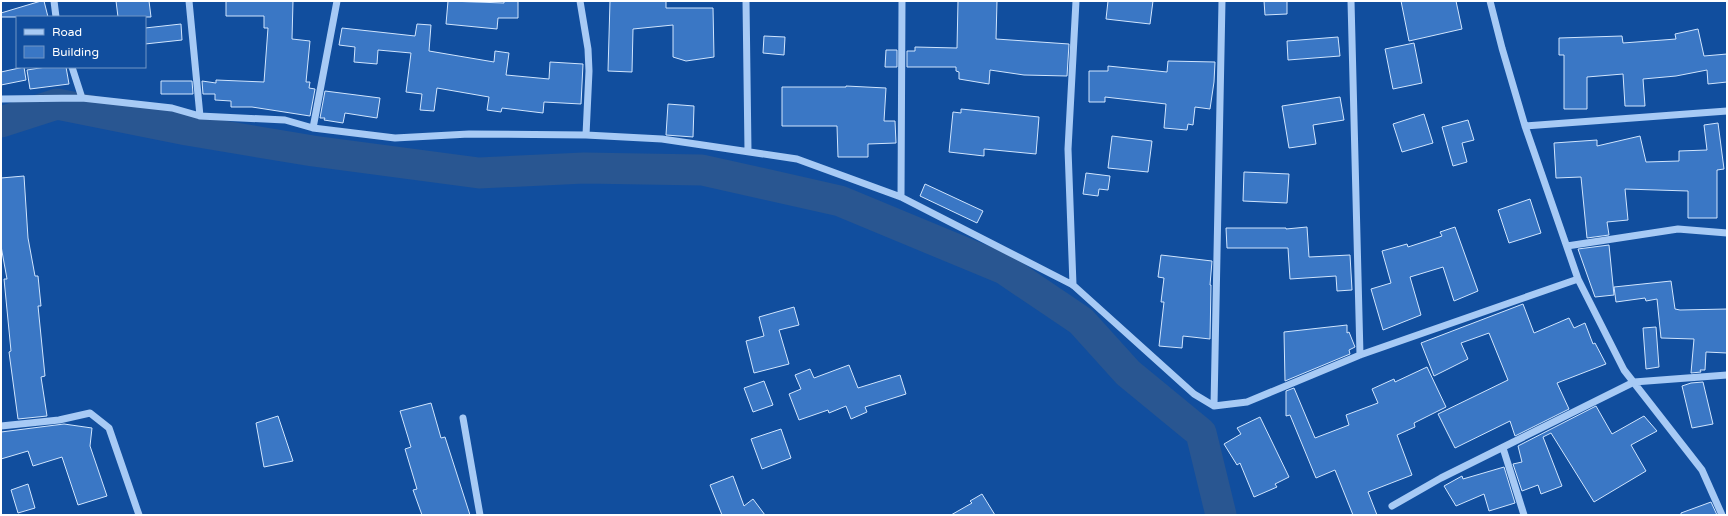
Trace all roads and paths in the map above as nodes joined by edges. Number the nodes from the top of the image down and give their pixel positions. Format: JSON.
{"nodes":[{"id":1,"x":54,"y":1,"type":"edge"},
{"id":2,"x":189,"y":1,"type":"edge"},
{"id":3,"x":337,"y":1,"type":"edge"},
{"id":4,"x":580,"y":1,"type":"edge"},
{"id":5,"x":746,"y":1,"type":"edge"},
{"id":6,"x":902,"y":1,"type":"edge"},
{"id":7,"x":1076,"y":1,"type":"edge"},
{"id":8,"x":1222,"y":1,"type":"edge"},
{"id":9,"x":1351,"y":1,"type":"edge"},
{"id":10,"x":1490,"y":1,"type":"edge"},
{"id":11,"x":56,"y":16,"type":"edge"},
{"id":12,"x":72,"y":68,"type":"edge"},
{"id":13,"x":82,"y":98,"type":"junction"},
{"id":14,"x":1,"y":99,"type":"edge"},
{"id":15,"x":1727,"y":112,"type":"edge"},
{"id":16,"x":200,"y":116,"type":"junction"},
{"id":17,"x":1525,"y":126,"type":"junction"},
{"id":18,"x":313,"y":128,"type":"junction"},
{"id":19,"x":586,"y":135,"type":"junction"},
{"id":20,"x":748,"y":151,"type":"junction"},
{"id":21,"x":901,"y":197,"type":"junction"},
{"id":22,"x":1727,"y":233,"type":"edge"},
{"id":23,"x":1567,"y":246,"type":"junction"},
{"id":24,"x":1578,"y":280,"type":"junction"},
{"id":25,"x":1073,"y":285,"type":"junction"},
{"id":26,"x":1360,"y":355,"type":"junction"},
{"id":27,"x":1727,"y":374,"type":"edge"},
{"id":28,"x":1634,"y":382,"type":"junction"},
{"id":29,"x":1214,"y":406,"type":"junction"},
{"id":30,"x":462,"y":418,"type":"dead end"},
{"id":31,"x":1,"y":426,"type":"edge"},
{"id":32,"x":1503,"y":448,"type":"junction"},
{"id":33,"x":1392,"y":506,"type":"dead end"},
{"id":34,"x":139,"y":515,"type":"edge"},
{"id":35,"x":480,"y":515,"type":"edge"},
{"id":36,"x":1524,"y":515,"type":"edge"},
{"id":37,"x":1722,"y":515,"type":"edge"}],
"edges":[{"from":1,"to":11,"type":"street"},
{"from":2,"to":16,"type":"street"},
{"from":3,"to":18,"type":"street"},
{"from":4,"to":19,"type":"street"},
{"from":5,"to":20,"type":"street"},
{"from":6,"to":21,"type":"street"},
{"from":7,"to":25,"type":"street"},
{"from":8,"to":29,"type":"street"},
{"from":9,"to":26,"type":"street"},
{"from":10,"to":17,"type":"street"},
{"from":12,"to":13,"type":"street"},
{"from":13,"to":14,"type":"street"},
{"from":13,"to":16,"type":"street"},
{"from":15,"to":17,"type":"street"},
{"from":16,"to":18,"type":"street"},
{"from":17,"to":23,"type":"street"},
{"from":18,"to":19,"type":"street"},
{"from":19,"to":20,"type":"street"},
{"from":20,"to":21,"type":"street"},
{"from":21,"to":25,"type":"street"},
{"from":22,"to":23,"type":"street"},
{"from":23,"to":24,"type":"street"},
{"from":24,"to":26,"type":"street"},
{"from":24,"to":28,"type":"street"},
{"from":25,"to":29,"type":"street"},
{"from":26,"to":29,"type":"street"},
{"from":27,"to":28,"type":"street"},
{"from":28,"to":32,"type":"street"},
{"from":28,"to":37,"type":"street"},
{"from":30,"to":35,"type":"street"},
{"from":31,"to":34,"type":"street"},
{"from":32,"to":33,"type":"street"},
{"from":32,"to":36,"type":"street"}]}
